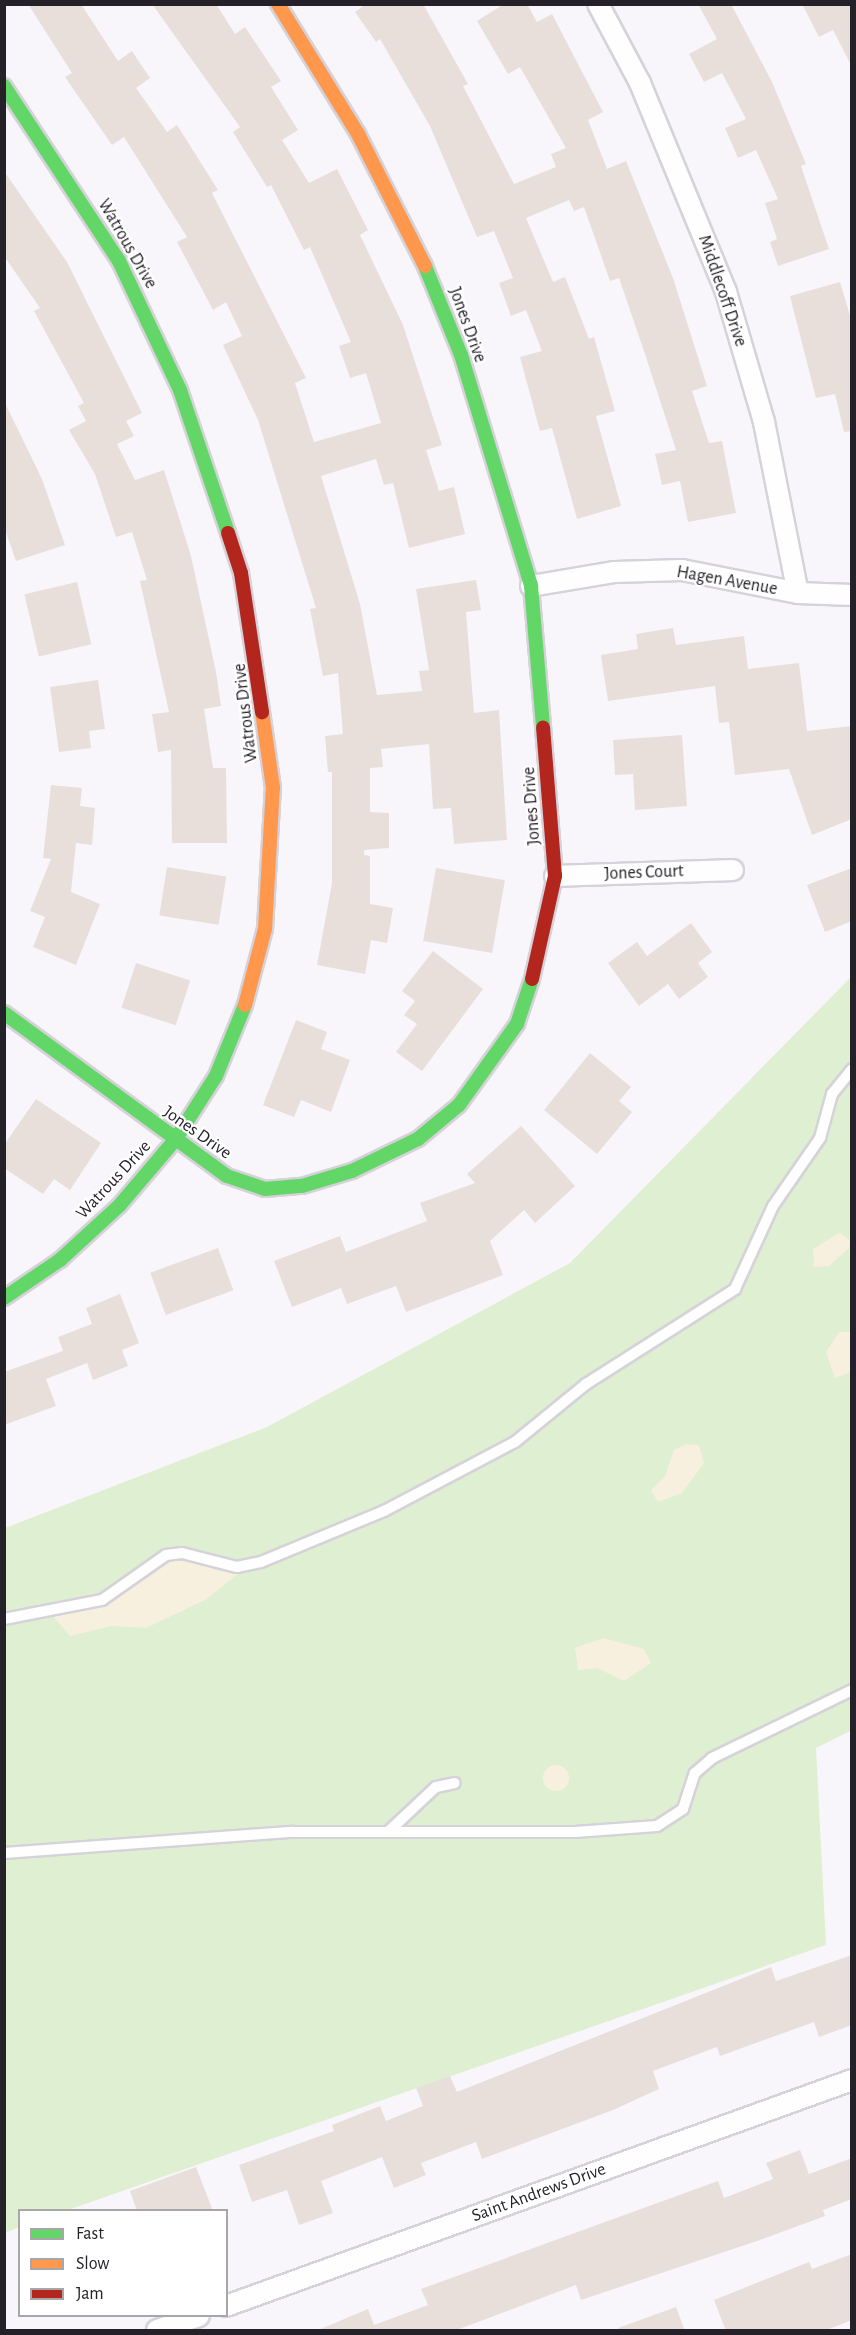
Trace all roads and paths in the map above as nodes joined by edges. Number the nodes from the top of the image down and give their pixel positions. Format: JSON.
{"nodes":[{"id":1,"x":278,"y":4,"type":"edge"},
{"id":2,"x":598,"y":4,"type":"edge"},
{"id":3,"x":4,"y":86,"type":"edge"},
{"id":4,"x":531,"y":586,"type":"junction"},
{"id":5,"x":798,"y":593,"type":"junction"},
{"id":6,"x":852,"y":595,"type":"edge"},
{"id":7,"x":733,"y":870,"type":"dead end"},
{"id":8,"x":555,"y":876,"type":"junction"},
{"id":9,"x":4,"y":1013,"type":"edge"},
{"id":10,"x":852,"y":1069,"type":"edge"},
{"id":11,"x":175,"y":1140,"type":"junction"},
{"id":12,"x":4,"y":1298,"type":"edge"},
{"id":13,"x":4,"y":1619,"type":"edge"},
{"id":14,"x":852,"y":1690,"type":"edge"},
{"id":15,"x":454,"y":1783,"type":"dead end"},
{"id":16,"x":390,"y":1831,"type":"junction"},
{"id":17,"x":4,"y":1853,"type":"edge"},
{"id":18,"x":852,"y":2080,"type":"edge"},
{"id":19,"x":228,"y":2305,"type":"edge"},
{"id":20,"x":196,"y":2317,"type":"edge"},
{"id":21,"x":157,"y":2331,"type":"edge"}],
"edges":[{"from":1,"to":4,"type":"street","name":"Jones Drive"},
{"from":2,"to":5,"type":"street","name":"Middlecoff Drive"},
{"from":3,"to":11,"type":"street","name":"Watrous Drive"},
{"from":4,"to":5,"type":"street","name":"Hagen Avenue"},
{"from":4,"to":8,"type":"street","name":"Jones Drive"},
{"from":5,"to":6,"type":"street","name":"Hagen Avenue"},
{"from":7,"to":8,"type":"street","name":"Jones Court"},
{"from":8,"to":11,"type":"street","name":"Jones Drive"},
{"from":9,"to":11,"type":"street","name":"Jones Drive"},
{"from":10,"to":13,"type":"lane"},
{"from":11,"to":12,"type":"street","name":"Watrous Drive"},
{"from":14,"to":16,"type":"lane"},
{"from":15,"to":16,"type":"lane"},
{"from":16,"to":17,"type":"lane"},
{"from":18,"to":19,"type":"street","name":"Saint Andrews Drive"},
{"from":20,"to":21,"type":"street"}]}
